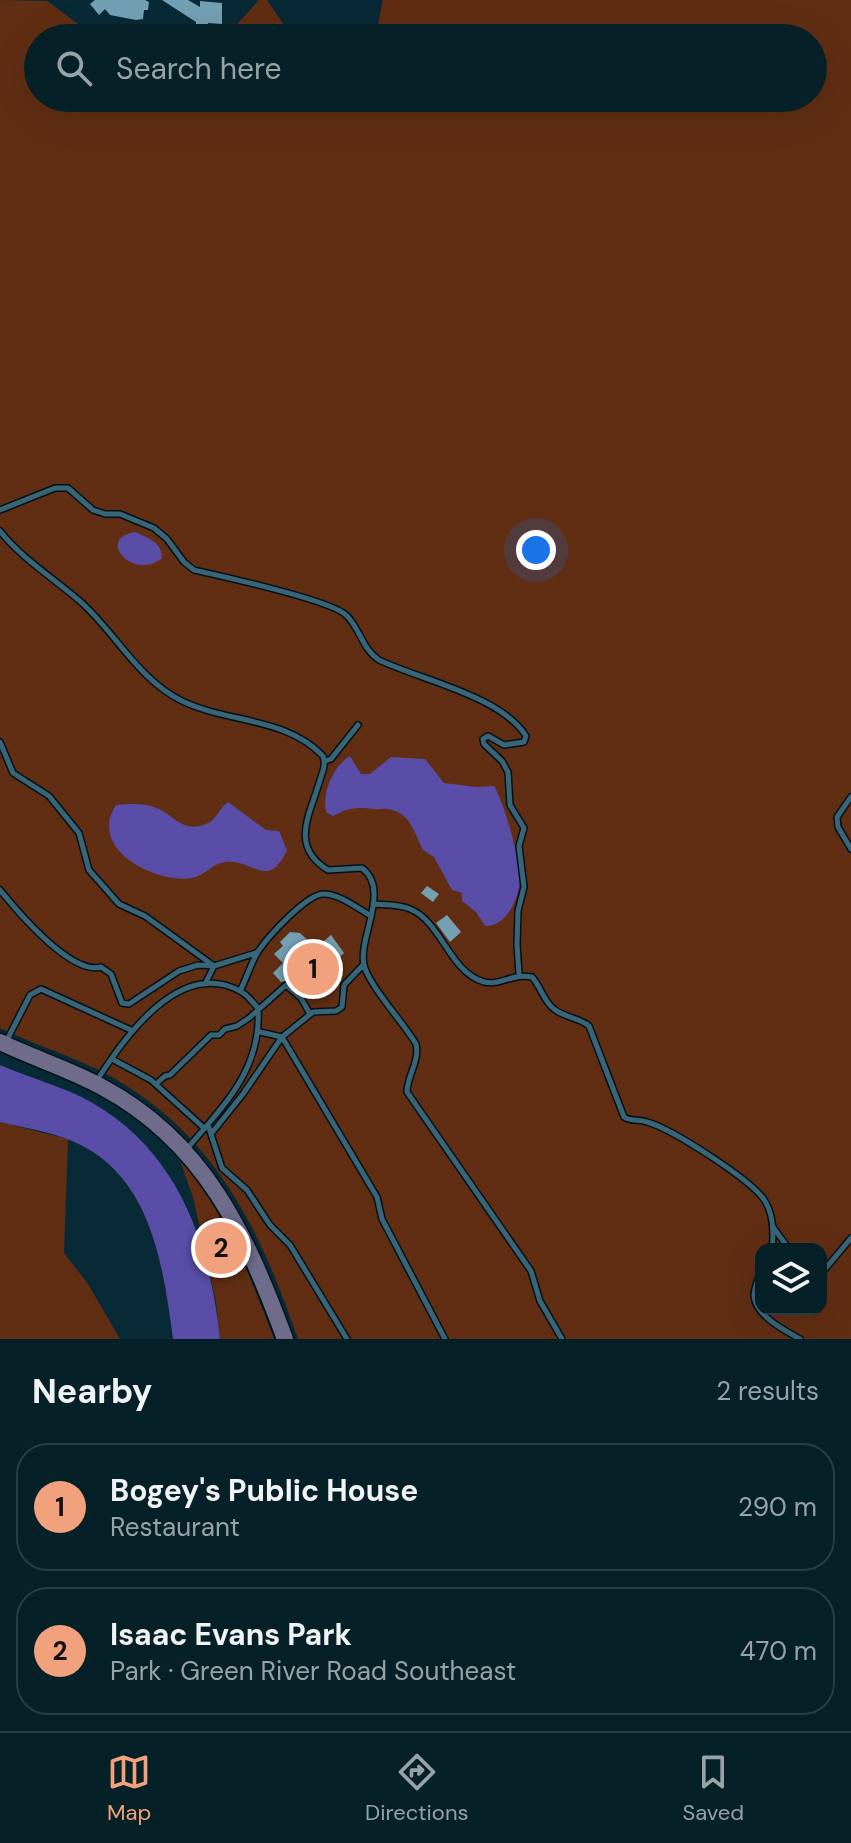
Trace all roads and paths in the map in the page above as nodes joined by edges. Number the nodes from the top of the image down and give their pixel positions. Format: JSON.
{"nodes":[{"id":1,"x":0,"y":510,"type":"edge"},
{"id":2,"x":0,"y":531,"type":"edge"},
{"id":3,"x":358,"y":725,"type":"dead end"},
{"id":4,"x":0,"y":742,"type":"edge"},
{"id":5,"x":325,"y":761,"type":"junction"},
{"id":6,"x":851,"y":797,"type":"edge"},
{"id":7,"x":851,"y":849,"type":"edge"},
{"id":8,"x":0,"y":890,"type":"edge"},
{"id":9,"x":373,"y":904,"type":"junction"},
{"id":10,"x":371,"y":916,"type":"junction"},
{"id":11,"x":256,"y":953,"type":"junction"},
{"id":12,"x":364,"y":964,"type":"junction"},
{"id":13,"x":214,"y":966,"type":"junction"},
{"id":14,"x":519,"y":974,"type":"junction"},
{"id":15,"x":205,"y":984,"type":"junction"},
{"id":16,"x":240,"y":991,"type":"junction"},
{"id":17,"x":258,"y":1008,"type":"junction"},
{"id":18,"x":311,"y":1014,"type":"junction"},
{"id":19,"x":133,"y":1031,"type":"junction"},
{"id":20,"x":260,"y":1032,"type":"junction"},
{"id":21,"x":282,"y":1037,"type":"junction"},
{"id":22,"x":3,"y":1044,"type":"edge"},
{"id":23,"x":112,"y":1059,"type":"junction"},
{"id":24,"x":95,"y":1084,"type":"junction"},
{"id":25,"x":156,"y":1084,"type":"junction"},
{"id":26,"x":206,"y":1126,"type":"junction"},
{"id":27,"x":211,"y":1134,"type":"junction"},
{"id":28,"x":185,"y":1151,"type":"junction"},
{"id":29,"x":773,"y":1227,"type":"junction"},
{"id":30,"x":851,"y":1238,"type":"edge"},
{"id":31,"x":772,"y":1243,"type":"edge"},
{"id":32,"x":785,"y":1243,"type":"edge"},
{"id":33,"x":827,"y":1267,"type":"edge"},
{"id":34,"x":766,"y":1315,"type":"edge"},
{"id":35,"x":285,"y":1339,"type":"edge"},
{"id":36,"x":347,"y":1339,"type":"edge"},
{"id":37,"x":445,"y":1339,"type":"edge"},
{"id":38,"x":562,"y":1339,"type":"edge"},
{"id":39,"x":800,"y":1339,"type":"edge"}],
"edges":[{"from":1,"to":14,"type":"lane"},
{"from":2,"to":5,"type":"lane"},
{"from":3,"to":5,"type":"lane"},
{"from":4,"to":13,"type":"lane"},
{"from":5,"to":9,"type":"lane"},
{"from":6,"to":7,"type":"lane"},
{"from":8,"to":13,"type":"lane"},
{"from":9,"to":10,"type":"lane"},
{"from":9,"to":14,"type":"lane"},
{"from":10,"to":11,"type":"lane"},
{"from":10,"to":12,"type":"lane"},
{"from":11,"to":13,"type":"lane"},
{"from":11,"to":16,"type":"lane"},
{"from":12,"to":18,"type":"lane"},
{"from":12,"to":38,"type":"lane"},
{"from":13,"to":15,"type":"lane"},
{"from":14,"to":29,"type":"lane"},
{"from":15,"to":16,"type":"lane"},
{"from":15,"to":19,"type":"lane"},
{"from":16,"to":17,"type":"lane"},
{"from":17,"to":18,"type":"lane"},
{"from":17,"to":20,"type":"lane"},
{"from":17,"to":25,"type":"lane"},
{"from":18,"to":21,"type":"lane"},
{"from":19,"to":22,"type":"lane"},
{"from":19,"to":23,"type":"lane"},
{"from":20,"to":21,"type":"lane"},
{"from":20,"to":26,"type":"lane"},
{"from":21,"to":27,"type":"lane"},
{"from":21,"to":37,"type":"lane"},
{"from":22,"to":24,"type":"street"},
{"from":23,"to":24,"type":"lane"},
{"from":23,"to":25,"type":"lane"},
{"from":24,"to":28,"type":"street"},
{"from":25,"to":26,"type":"lane"},
{"from":26,"to":27,"type":"lane"},
{"from":26,"to":28,"type":"lane"},
{"from":27,"to":36,"type":"lane"},
{"from":28,"to":35,"type":"street"},
{"from":29,"to":31,"type":"lane"},
{"from":29,"to":32,"type":"lane"},
{"from":30,"to":33,"type":"lane"},
{"from":34,"to":39,"type":"lane"}]}
